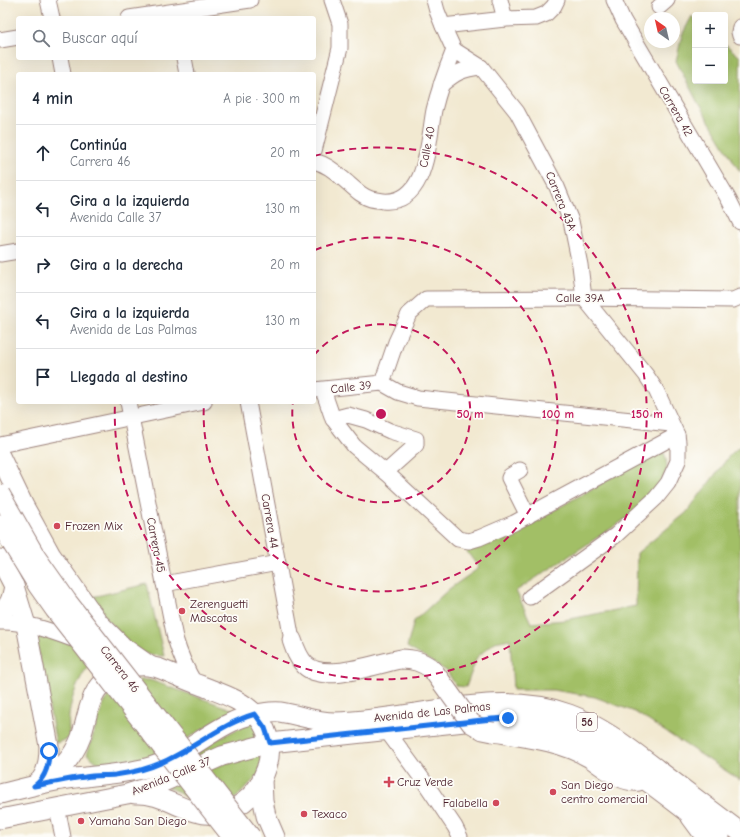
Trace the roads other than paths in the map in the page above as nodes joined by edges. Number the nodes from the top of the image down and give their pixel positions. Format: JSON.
{"nodes":[{"id":1,"x":48,"y":0,"type":"edge"},
{"id":2,"x":250,"y":0,"type":"edge"},
{"id":3,"x":332,"y":0,"type":"edge"},
{"id":4,"x":434,"y":0,"type":"edge"},
{"id":5,"x":500,"y":0,"type":"edge"},
{"id":6,"x":557,"y":0,"type":"edge"},
{"id":7,"x":614,"y":0,"type":"edge"},
{"id":8,"x":175,"y":10,"type":"edge"},
{"id":9,"x":52,"y":16,"type":"edge"},
{"id":10,"x":140,"y":16,"type":"edge"},
{"id":11,"x":505,"y":18,"type":"junction"},
{"id":12,"x":442,"y":26,"type":"junction"},
{"id":13,"x":740,"y":27,"type":"edge"},
{"id":14,"x":16,"y":36,"type":"edge"},
{"id":15,"x":740,"y":36,"type":"edge"},
{"id":16,"x":0,"y":40,"type":"edge"},
{"id":17,"x":454,"y":50,"type":"junction"},
{"id":18,"x":60,"y":60,"type":"edge"},
{"id":19,"x":184,"y":60,"type":"edge"},
{"id":20,"x":481,"y":67,"type":"junction"},
{"id":21,"x":63,"y":72,"type":"edge"},
{"id":22,"x":187,"y":72,"type":"edge"},
{"id":23,"x":441,"y":85,"type":"junction"},
{"id":24,"x":316,"y":143,"type":"edge"},
{"id":25,"x":316,"y":162,"type":"edge"},
{"id":26,"x":740,"y":222,"type":"edge"},
{"id":27,"x":16,"y":251,"type":"edge"},
{"id":28,"x":0,"y":254,"type":"edge"},
{"id":29,"x":584,"y":298,"type":"junction"},
{"id":30,"x":737,"y":298,"type":"edge"},
{"id":31,"x":382,"y":383,"type":"junction"},
{"id":32,"x":319,"y":390,"type":"edge"},
{"id":33,"x":128,"y":404,"type":"edge"},
{"id":34,"x":195,"y":404,"type":"edge"},
{"id":35,"x":248,"y":404,"type":"edge"},
{"id":36,"x":131,"y":418,"type":"junction"},
{"id":37,"x":333,"y":419,"type":"junction"},
{"id":38,"x":674,"y":430,"type":"junction"},
{"id":39,"x":0,"y":445,"type":"edge"},
{"id":40,"x":0,"y":456,"type":"edge"},
{"id":41,"x":520,"y":470,"type":"dead end"},
{"id":42,"x":386,"y":472,"type":"junction"},
{"id":43,"x":0,"y":494,"type":"edge"},
{"id":44,"x":528,"y":516,"type":"junction"},
{"id":45,"x":0,"y":524,"type":"edge"},
{"id":46,"x":0,"y":559,"type":"edge"},
{"id":47,"x":56,"y":563,"type":"junction"},
{"id":48,"x":278,"y":563,"type":"junction"},
{"id":49,"x":164,"y":584,"type":"junction"},
{"id":50,"x":14,"y":586,"type":"junction"},
{"id":51,"x":530,"y":597,"type":"dead end"},
{"id":52,"x":0,"y":614,"type":"edge"},
{"id":53,"x":0,"y":622,"type":"edge"},
{"id":54,"x":26,"y":625,"type":"junction"},
{"id":55,"x":292,"y":640,"type":"joint"},
{"id":56,"x":150,"y":666,"type":"junction"},
{"id":57,"x":195,"y":684,"type":"junction"},
{"id":58,"x":255,"y":714,"type":"junction"},
{"id":59,"x":387,"y":731,"type":"junction"},
{"id":60,"x":275,"y":748,"type":"junction"},
{"id":61,"x":262,"y":780,"type":"junction"},
{"id":62,"x":646,"y":780,"type":"junction"},
{"id":63,"x":34,"y":786,"type":"junction"},
{"id":64,"x":0,"y":794,"type":"edge"},
{"id":65,"x":127,"y":794,"type":"junction"},
{"id":66,"x":680,"y":806,"type":"junction"},
{"id":67,"x":57,"y":807,"type":"junction"},
{"id":68,"x":0,"y":819,"type":"edge"},
{"id":69,"x":740,"y":832,"type":"edge"},
{"id":70,"x":63,"y":837,"type":"edge"},
{"id":71,"x":232,"y":837,"type":"edge"},
{"id":72,"x":251,"y":837,"type":"edge"},
{"id":73,"x":275,"y":837,"type":"edge"},
{"id":74,"x":460,"y":837,"type":"edge"},
{"id":75,"x":703,"y":837,"type":"edge"},
{"id":76,"x":720,"y":837,"type":"edge"}],
"edges":[{"from":1,"to":9,"type":"street"},
{"from":2,"to":8,"type":"street"},
{"from":3,"to":24,"type":"street"},
{"from":4,"to":12,"type":"street"},
{"from":5,"to":11,"type":"street"},
{"from":6,"to":11,"type":"street"},
{"from":7,"to":26,"type":"street","name":"Carrera 42"},
{"from":8,"to":10,"type":"street"},
{"from":11,"to":12,"type":"street"},
{"from":12,"to":17,"type":"street"},
{"from":13,"to":15,"type":"street"},
{"from":14,"to":16,"type":"street"},
{"from":17,"to":20,"type":"street","name":"Carrera 43A"},
{"from":17,"to":23,"type":"street","name":"Calle 40"},
{"from":18,"to":21,"type":"street"},
{"from":19,"to":22,"type":"street"},
{"from":20,"to":23,"type":"street"},
{"from":20,"to":29,"type":"street","name":"Carrera 43A"},
{"from":23,"to":25,"type":"street","name":"Calle 40"},
{"from":27,"to":28,"type":"street"},
{"from":29,"to":30,"type":"street","name":"Calle 39A"},
{"from":29,"to":31,"type":"street","name":"Calle 39A"},
{"from":29,"to":38,"type":"street"},
{"from":31,"to":32,"type":"street","name":"Calle 39"},
{"from":31,"to":38,"type":"street","name":"Calle 39"},
{"from":32,"to":37,"type":"street"},
{"from":33,"to":36,"type":"street","name":"Carrera 45"},
{"from":34,"to":36,"type":"street"},
{"from":35,"to":48,"type":"street","name":"Carrera 44"},
{"from":36,"to":39,"type":"street"},
{"from":36,"to":49,"type":"street","name":"Carrera 45"},
{"from":37,"to":42,"type":"street"},
{"from":37,"to":42,"type":"street"},
{"from":38,"to":44,"type":"street"},
{"from":38,"to":51,"type":"street"},
{"from":40,"to":47,"type":"main road"},
{"from":41,"to":44,"type":"street"},
{"from":42,"to":44,"type":"street"},
{"from":43,"to":72,"type":"main road","name":"Carrera 46","bridge":true},
{"from":45,"to":71,"type":"main road","name":"Carrera 46","bridge":true},
{"from":46,"to":50,"type":"main road"},
{"from":47,"to":50,"type":"main road"},
{"from":47,"to":56,"type":"main road"},
{"from":48,"to":49,"type":"street"},
{"from":48,"to":55,"type":"street","name":"Carrera 44"},
{"from":49,"to":57,"type":"street","name":"Carrera 45"},
{"from":50,"to":52,"type":"main road"},
{"from":50,"to":54,"type":"main road"},
{"from":53,"to":54,"type":"street"},
{"from":54,"to":56,"type":"street"},
{"from":54,"to":63,"type":"main road"},
{"from":55,"to":62,"type":"main road","bridge":true},
{"from":56,"to":57,"type":"main road"},
{"from":56,"to":63,"type":"main road"},
{"from":57,"to":58,"type":"main road"},
{"from":58,"to":60,"type":"main road"},
{"from":58,"to":63,"type":"main road","name":"Avenida Calle 37"},
{"from":58,"to":69,"type":"main road","name":"Avenida de Las Palmas","number":"56"},
{"from":59,"to":60,"type":"main road","name":"Avenida de Las Palmas","number":"56"},
{"from":59,"to":62,"type":"main road","name":"Avenida de Las Palmas","number":"56"},
{"from":59,"to":74,"type":"street"},
{"from":60,"to":61,"type":"main road"},
{"from":60,"to":65,"type":"main road","name":"Avenida Calle 37"},
{"from":61,"to":65,"type":"main road"},
{"from":61,"to":73,"type":"main road"},
{"from":62,"to":66,"type":"main road","name":"Avenida de Las Palmas","number":"56"},
{"from":63,"to":64,"type":"main road","name":"Avenida Calle 37"},
{"from":65,"to":67,"type":"main road","name":"Avenida Calle 37"},
{"from":66,"to":75,"type":"street"},
{"from":66,"to":76,"type":"main road","name":"Avenida de Las Palmas","number":"56"},
{"from":67,"to":68,"type":"main road","name":"Avenida Calle 37"},
{"from":67,"to":70,"type":"street"}]}
